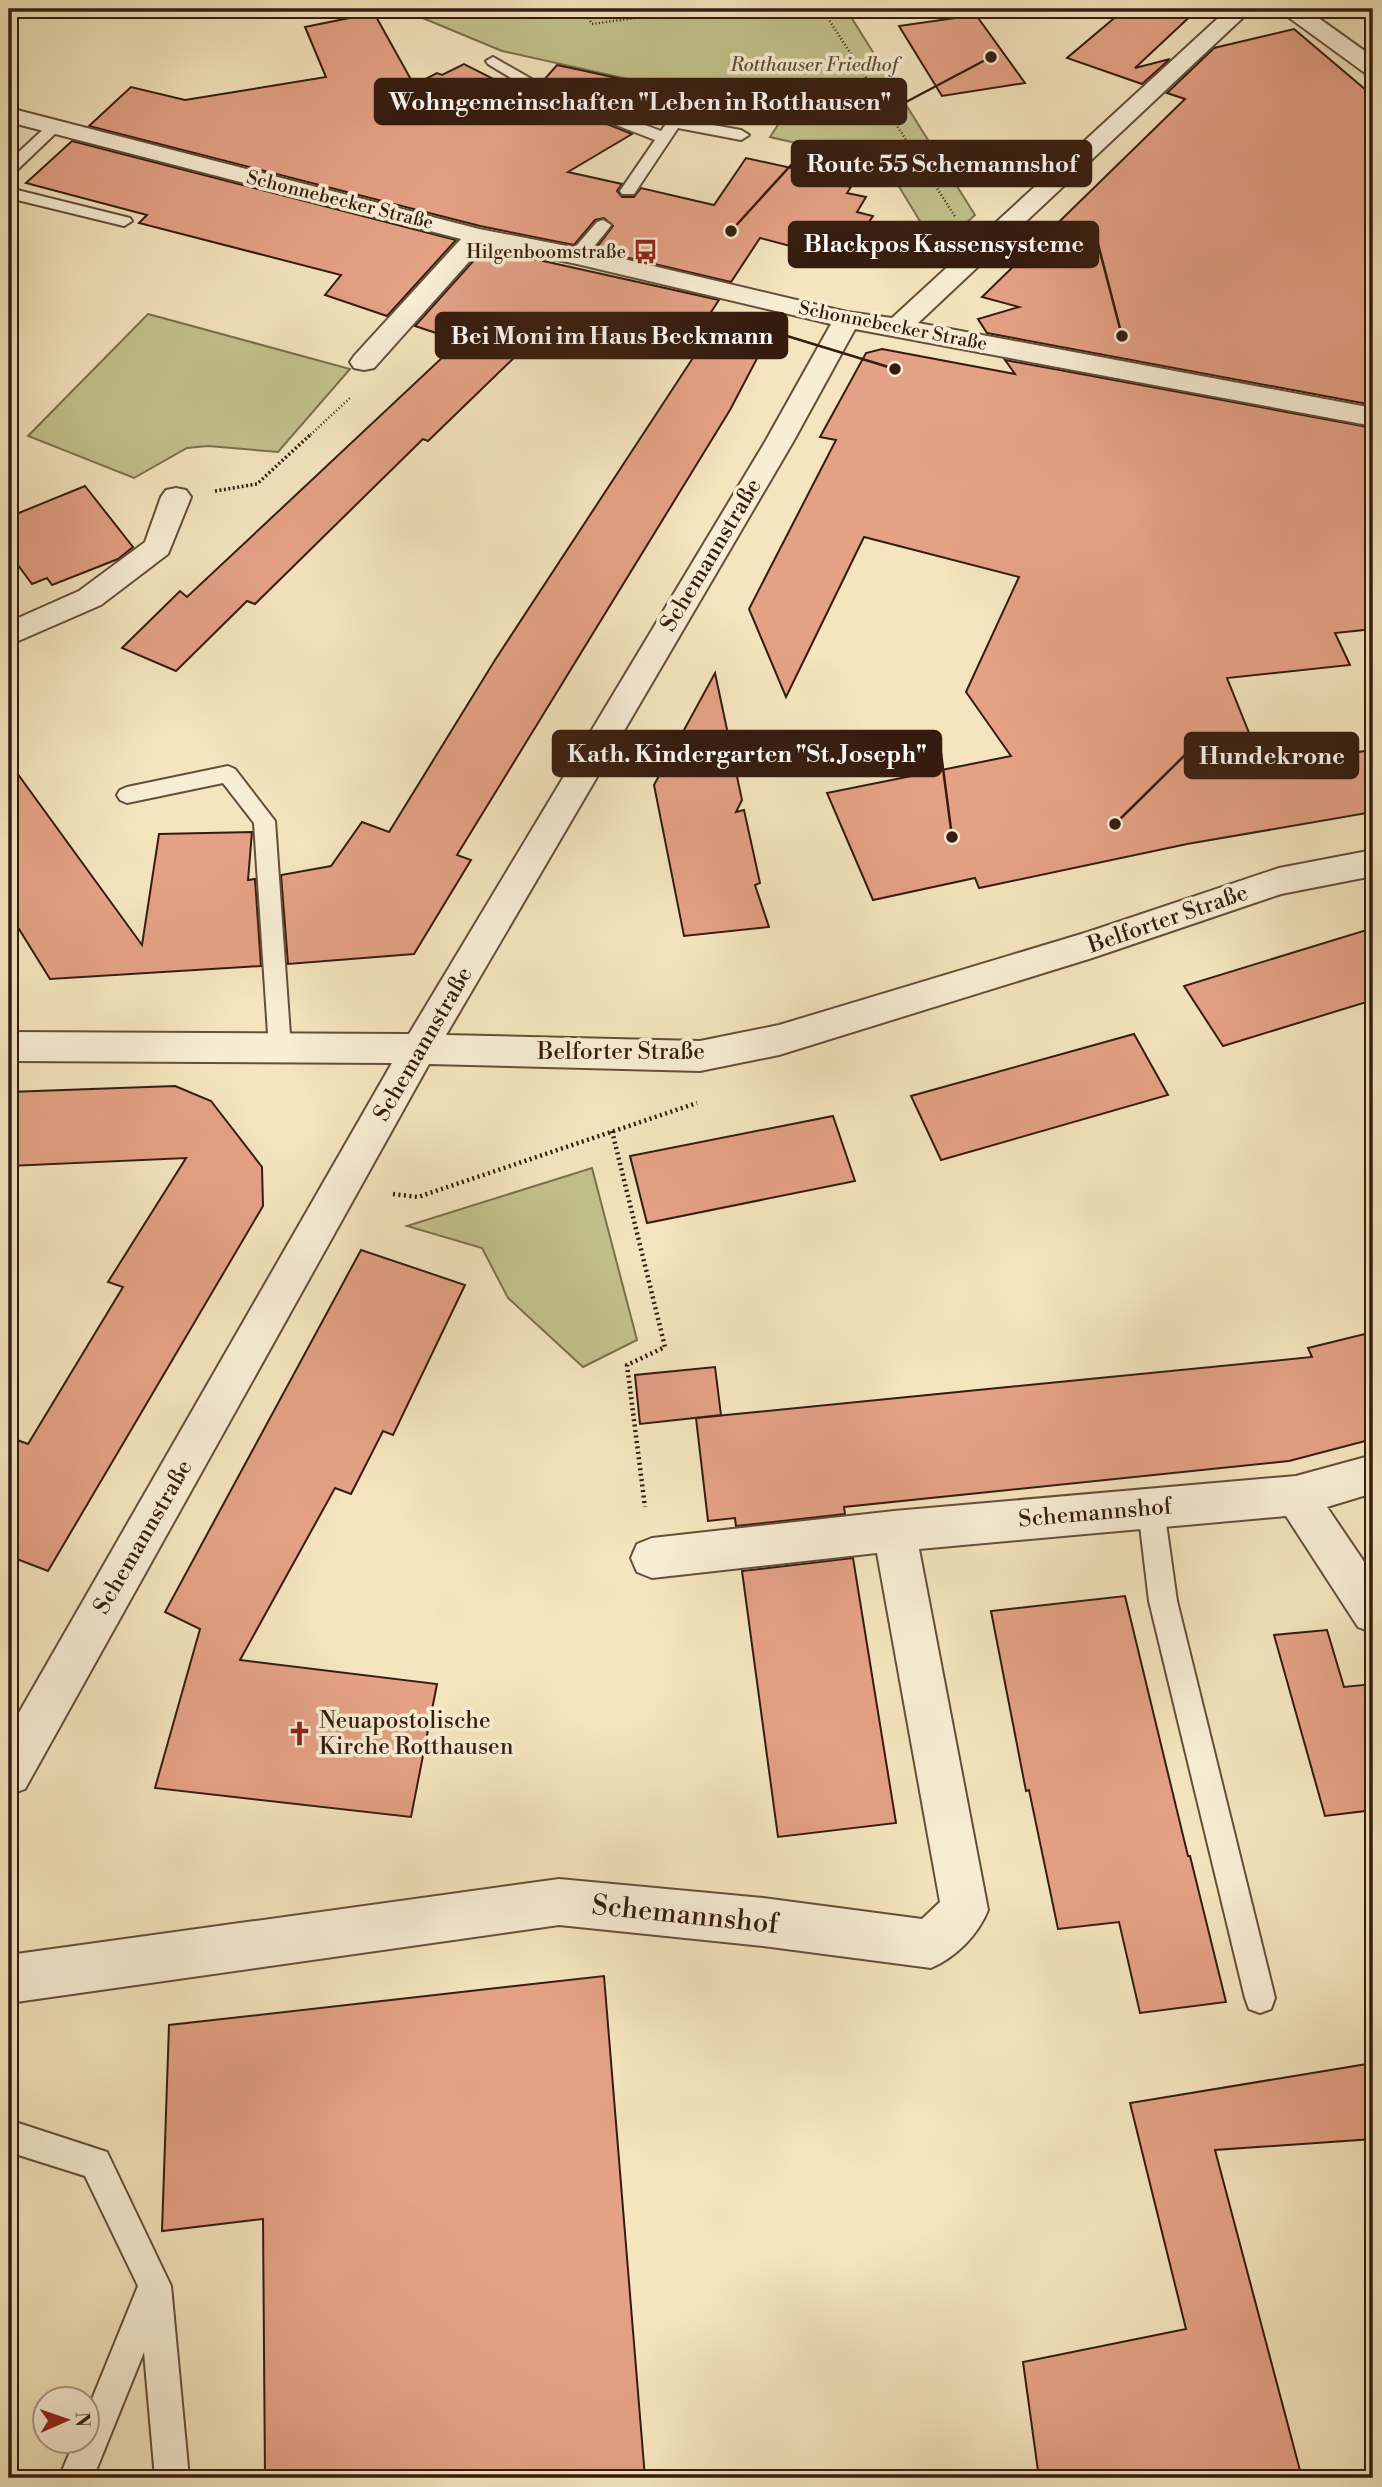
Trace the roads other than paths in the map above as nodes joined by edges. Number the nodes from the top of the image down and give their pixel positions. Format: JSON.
{"nodes":[{"id":1,"x":1241,"y":9,"type":"edge"},
{"id":2,"x":1292,"y":9,"type":"edge"},
{"id":3,"x":493,"y":61,"type":"dead end"},
{"id":4,"x":1373,"y":68,"type":"edge"},
{"id":5,"x":9,"y":115,"type":"edge"},
{"id":6,"x":54,"y":127,"type":"junction"},
{"id":7,"x":741,"y":135,"type":"dead end"},
{"id":8,"x":664,"y":138,"type":"junction"},
{"id":9,"x":9,"y":169,"type":"edge"},
{"id":10,"x":628,"y":191,"type":"dead end"},
{"id":11,"x":9,"y":193,"type":"edge"},
{"id":12,"x":124,"y":221,"type":"dead end"},
{"id":13,"x":603,"y":225,"type":"dead end"},
{"id":14,"x":478,"y":236,"type":"junction"},
{"id":15,"x":577,"y":256,"type":"junction"},
{"id":16,"x":847,"y":320,"type":"junction"},
{"id":17,"x":898,"y":327,"type":"junction"},
{"id":18,"x":365,"y":362,"type":"road end"},
{"id":19,"x":1373,"y":417,"type":"edge"},
{"id":20,"x":176,"y":497,"type":"road end"},
{"id":21,"x":9,"y":635,"type":"edge"},
{"id":22,"x":127,"y":794,"type":"dead end"},
{"id":23,"x":1373,"y":863,"type":"edge"},
{"id":24,"x":9,"y":1046,"type":"edge"},
{"id":25,"x":280,"y":1049,"type":"junction"},
{"id":26,"x":419,"y":1049,"type":"junction"},
{"id":27,"x":1373,"y":1474,"type":"edge"},
{"id":28,"x":1296,"y":1496,"type":"junction"},
{"id":29,"x":1151,"y":1509,"type":"junction"},
{"id":30,"x":894,"y":1531,"type":"junction"},
{"id":31,"x":652,"y":1558,"type":"road end"},
{"id":32,"x":1373,"y":1612,"type":"edge"},
{"id":33,"x":9,"y":1773,"type":"edge"},
{"id":34,"x":9,"y":1979,"type":"edge"},
{"id":35,"x":1260,"y":1998,"type":"dead end"},
{"id":36,"x":9,"y":2136,"type":"edge"},
{"id":37,"x":155,"y":2286,"type":"junction"},
{"id":38,"x":76,"y":2478,"type":"edge"},
{"id":39,"x":172,"y":2478,"type":"edge"}],
"edges":[{"from":1,"to":17,"type":"street"},
{"from":2,"to":4,"type":"street"},
{"from":3,"to":8,"type":"lane"},
{"from":5,"to":6,"type":"street","name":"Schonnebecker Straße"},
{"from":6,"to":9,"type":"lane"},
{"from":6,"to":14,"type":"street","name":"Schonnebecker Straße"},
{"from":7,"to":8,"type":"lane"},
{"from":8,"to":10,"type":"lane"},
{"from":11,"to":12,"type":"lane"},
{"from":13,"to":15,"type":"lane"},
{"from":14,"to":15,"type":"street","name":"Schonnebecker Straße"},
{"from":14,"to":18,"type":"street"},
{"from":15,"to":16,"type":"street","name":"Schonnebecker Straße"},
{"from":16,"to":17,"type":"street","name":"Schonnebecker Straße"},
{"from":16,"to":26,"type":"street","name":"Schemannstraße"},
{"from":17,"to":19,"type":"street","name":"Schonnebecker Straße"},
{"from":20,"to":21,"type":"street"},
{"from":22,"to":25,"type":"lane"},
{"from":23,"to":26,"type":"street","name":"Belforter Straße"},
{"from":24,"to":25,"type":"street","name":"Belforter Straße"},
{"from":25,"to":26,"type":"street","name":"Belforter Straße"},
{"from":26,"to":33,"type":"street","name":"Schemannstraße"},
{"from":27,"to":28,"type":"street","name":"Schemannshof"},
{"from":28,"to":29,"type":"street","name":"Schemannshof"},
{"from":28,"to":32,"type":"street"},
{"from":29,"to":30,"type":"street","name":"Schemannshof"},
{"from":29,"to":35,"type":"lane"},
{"from":30,"to":31,"type":"street","name":"Schemannshof"},
{"from":30,"to":34,"type":"street","name":"Schemannshof"},
{"from":36,"to":37,"type":"lane"},
{"from":37,"to":38,"type":"lane"},
{"from":37,"to":39,"type":"lane"}]}
